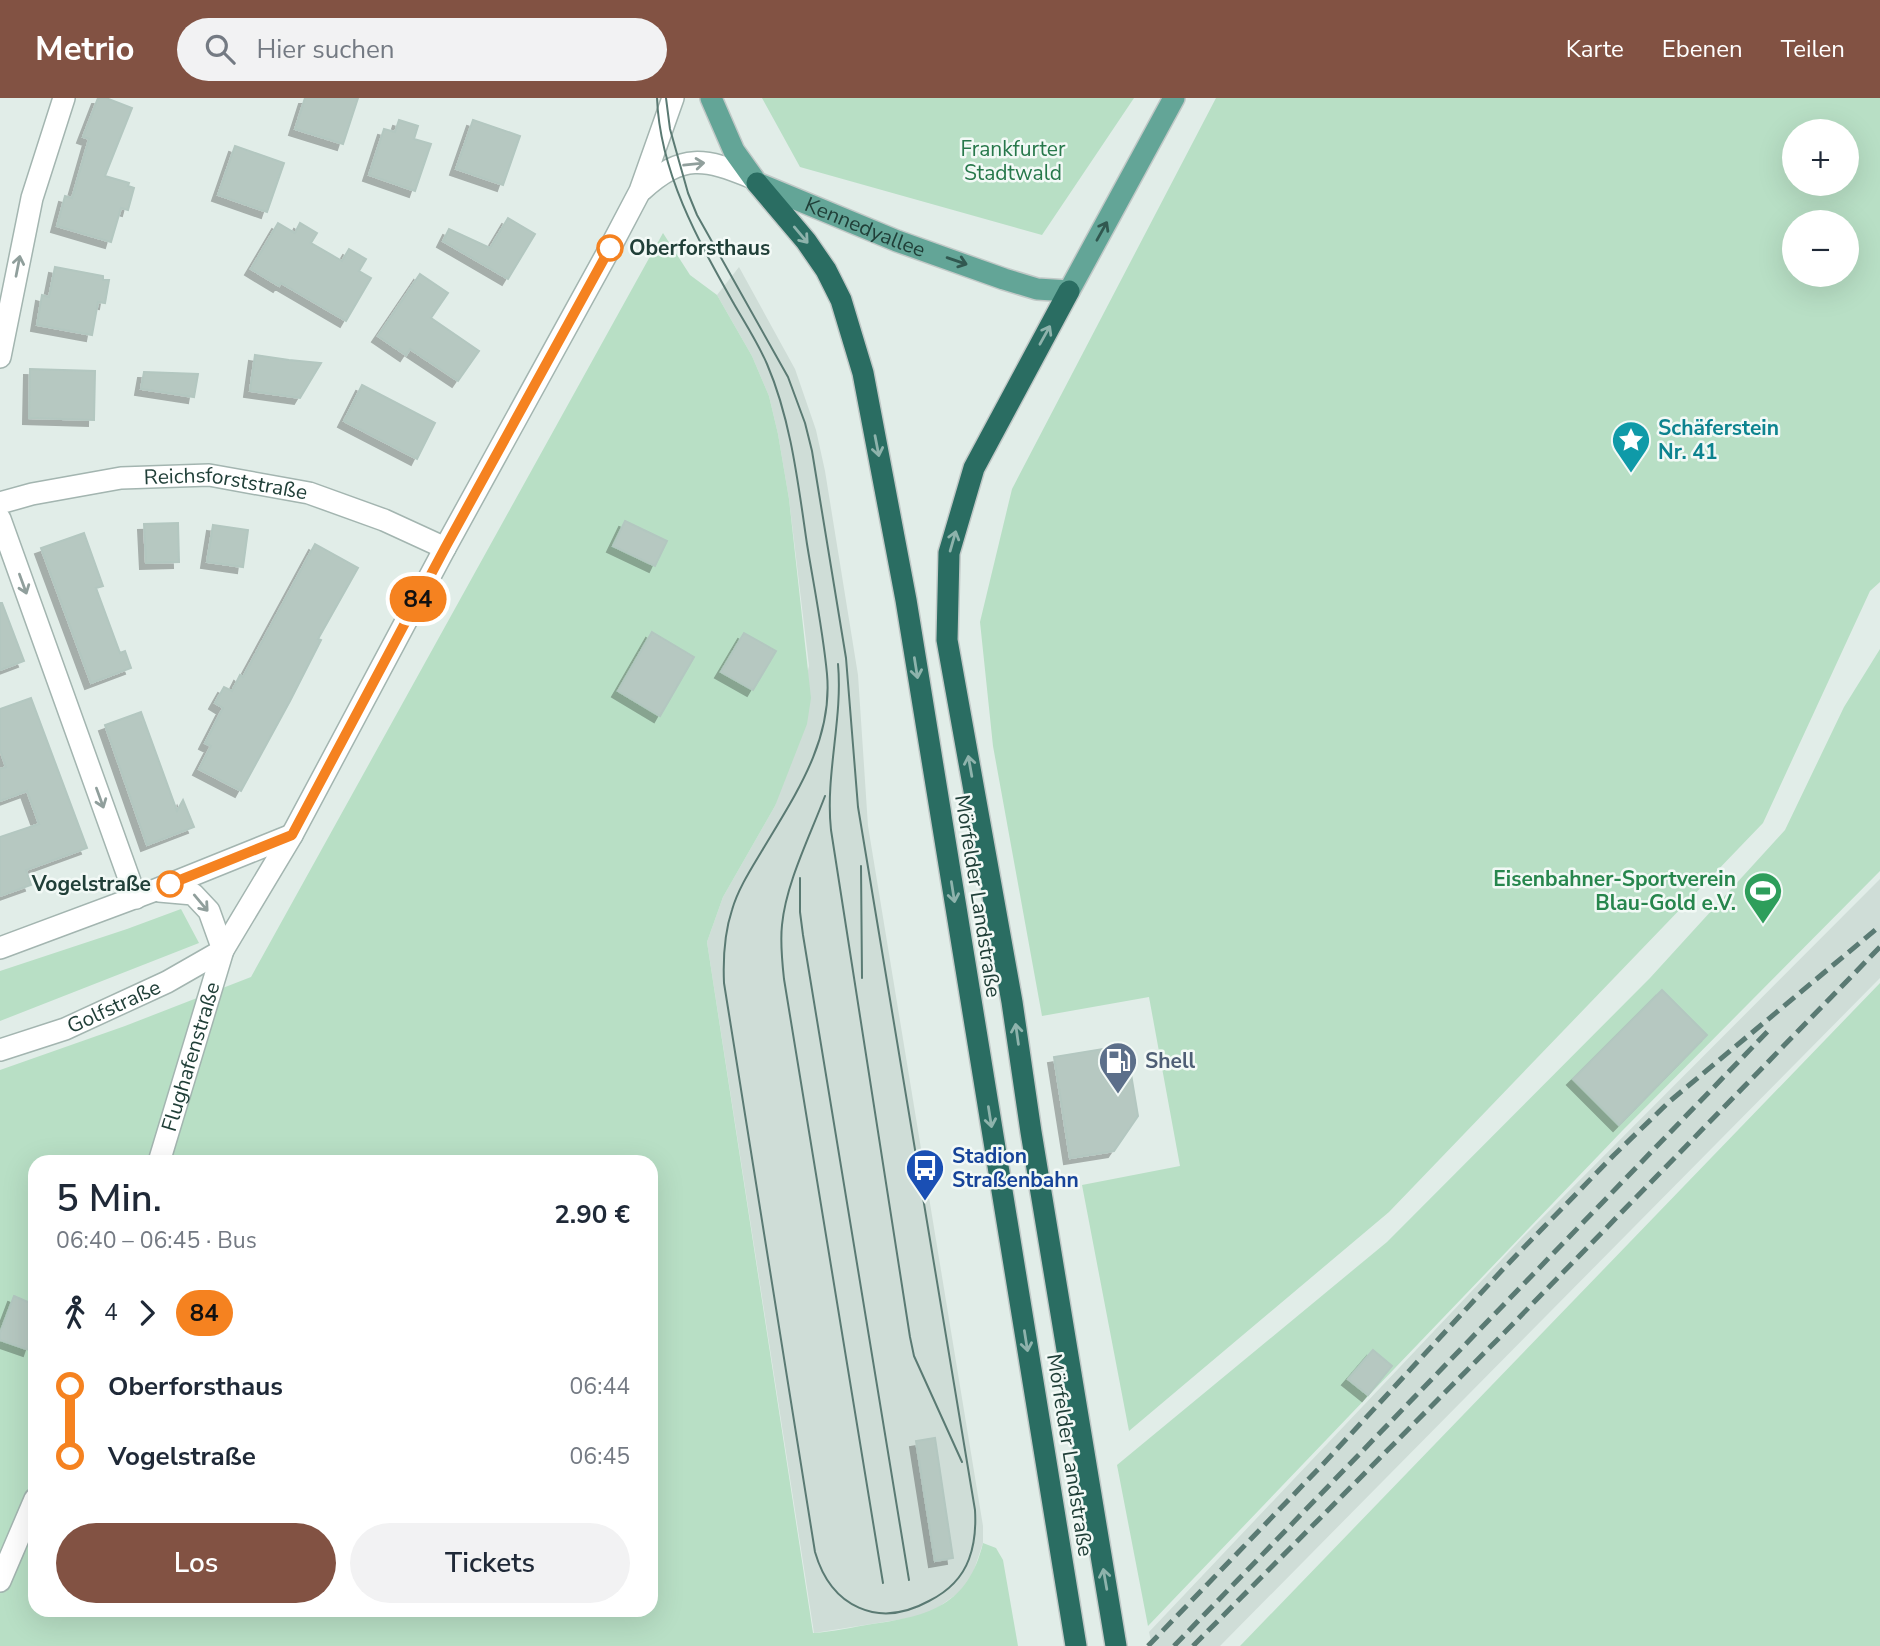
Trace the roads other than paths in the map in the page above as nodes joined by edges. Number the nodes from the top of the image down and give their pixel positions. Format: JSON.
{"nodes":[{"id":1,"x":64,"y":98,"type":"edge"},
{"id":2,"x":673,"y":98,"type":"edge"},
{"id":3,"x":711,"y":98,"type":"edge"},
{"id":4,"x":1174,"y":98,"type":"edge"},
{"id":5,"x":755,"y":180,"type":"junction"},
{"id":6,"x":640,"y":191,"type":"junction"},
{"id":7,"x":1069,"y":291,"type":"junction"},
{"id":8,"x":0,"y":357,"type":"edge"},
{"id":9,"x":0,"y":503,"type":"edge"},
{"id":10,"x":0,"y":519,"type":"edge"},
{"id":11,"x":445,"y":548,"type":"junction"},
{"id":12,"x":292,"y":835,"type":"junction"},
{"id":13,"x":144,"y":894,"type":"junction"},
{"id":14,"x":0,"y":948,"type":"edge"},
{"id":15,"x":223,"y":950,"type":"junction"},
{"id":16,"x":0,"y":1050,"type":"edge"},
{"id":17,"x":161,"y":1155,"type":"edge"},
{"id":18,"x":28,"y":1515,"type":"edge"},
{"id":19,"x":0,"y":1581,"type":"edge"},
{"id":20,"x":1076,"y":1646,"type":"edge"},
{"id":21,"x":1116,"y":1646,"type":"edge"}],
"edges":[{"from":8,"to":1,"type":"street","one_way":true},
{"from":2,"to":6,"type":"street","name":"Flughafenstraße"},
{"from":3,"to":5,"type":"main road"},
{"from":7,"to":4,"type":"main road","one_way":true},
{"from":6,"to":5,"type":"street","name":"Flughafenstraße","one_way":true},
{"from":5,"to":7,"type":"main road","name":"Kennedyallee","one_way":true},
{"from":5,"to":20,"type":"highway","name":"Mörfelder Landstraße","one_way":true},
{"from":6,"to":11,"type":"street","name":"Flughafenstraße"},
{"from":21,"to":7,"type":"highway","name":"Mörfelder Landstraße","one_way":true},
{"from":9,"to":11,"type":"street","name":"Reichsforststraße"},
{"from":10,"to":13,"type":"street","one_way":true},
{"from":11,"to":12,"type":"street","name":"Flughafenstraße"},
{"from":12,"to":13,"type":"street"},
{"from":12,"to":15,"type":"street","name":"Flughafenstraße"},
{"from":13,"to":14,"type":"street"},
{"from":13,"to":15,"type":"street","one_way":true},
{"from":15,"to":16,"type":"street","name":"Golfstraße"},
{"from":15,"to":17,"type":"street","name":"Flughafenstraße"},
{"from":18,"to":19,"type":"street"}]}
